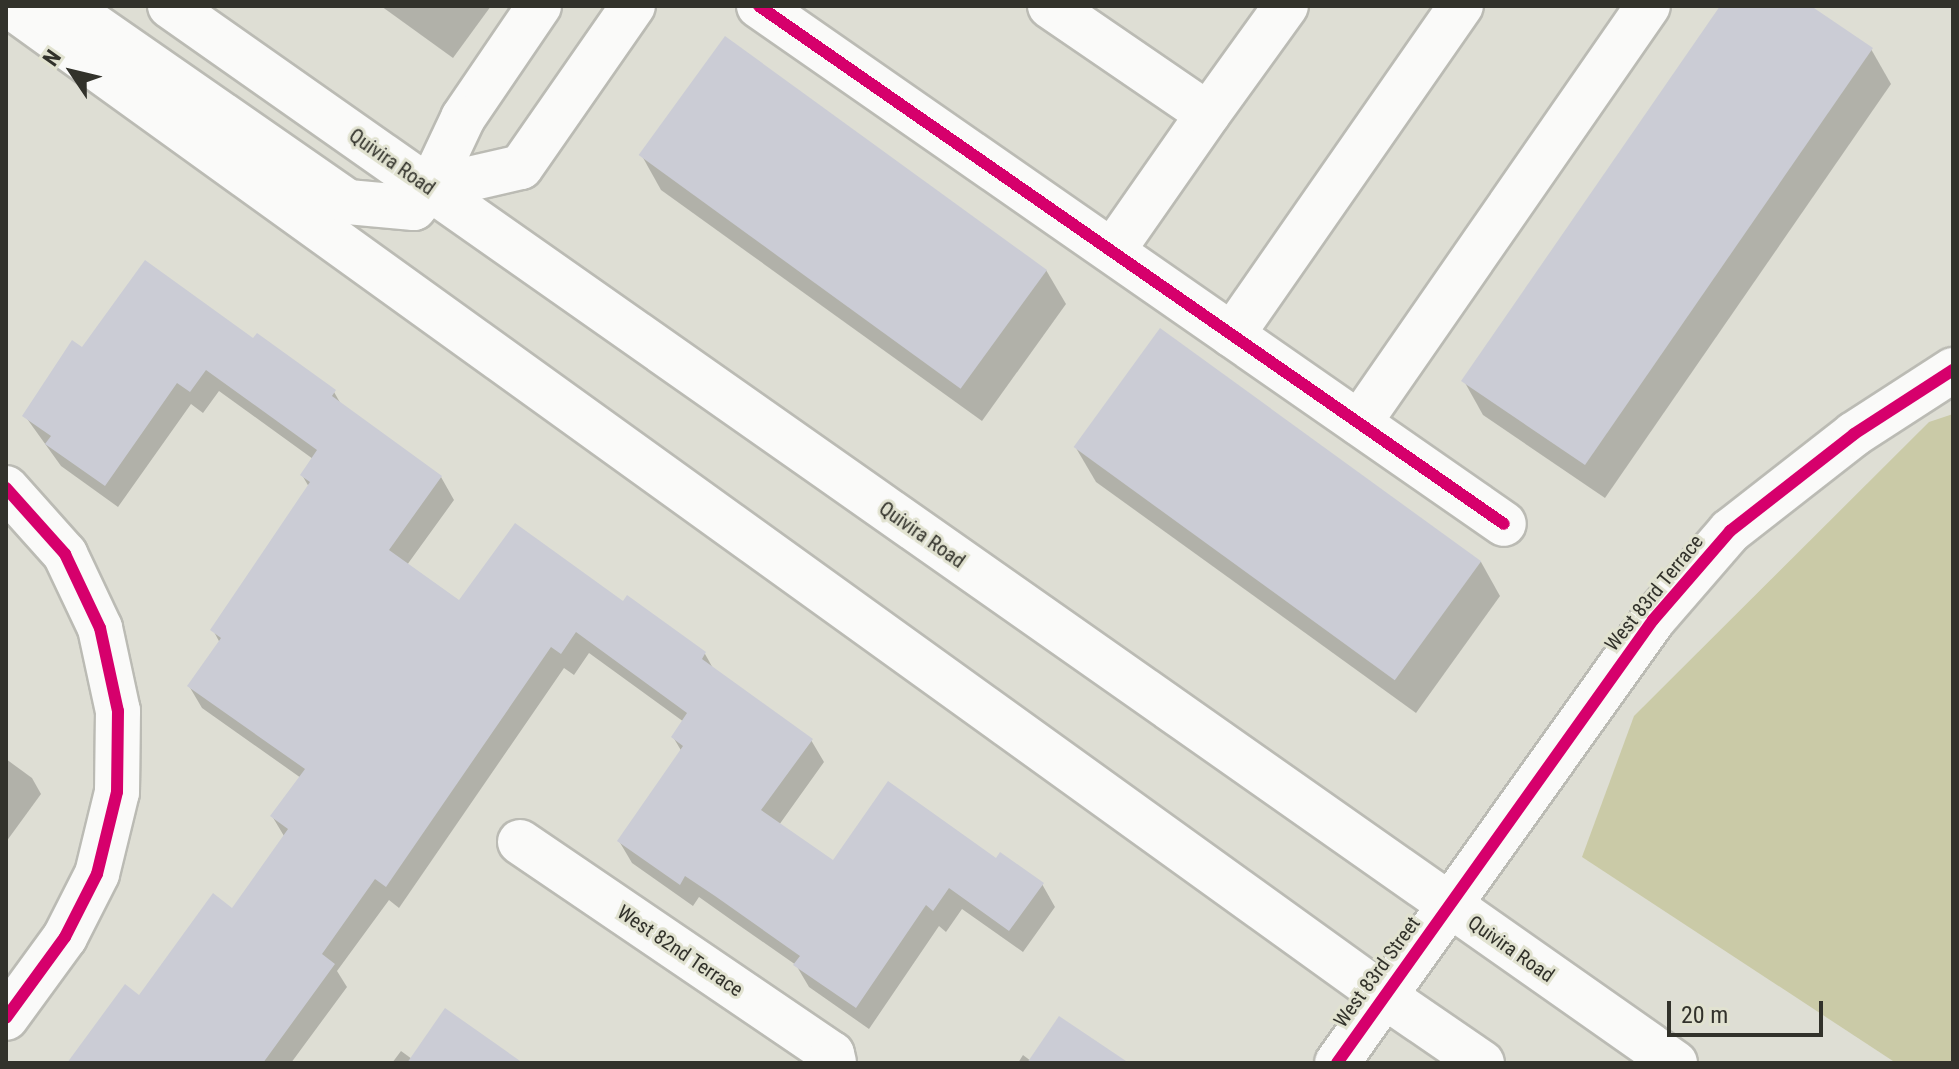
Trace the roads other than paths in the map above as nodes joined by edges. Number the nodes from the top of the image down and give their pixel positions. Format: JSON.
{"nodes":[{"id":1,"x":10,"y":6,"type":"edge"},
{"id":2,"x":66,"y":6,"type":"edge"},
{"id":3,"x":170,"y":6,"type":"edge"},
{"id":4,"x":539,"y":6,"type":"edge"},
{"id":5,"x":633,"y":6,"type":"edge"},
{"id":6,"x":759,"y":6,"type":"edge"},
{"id":7,"x":1050,"y":6,"type":"edge"},
{"id":8,"x":1286,"y":6,"type":"edge"},
{"id":9,"x":1461,"y":6,"type":"edge"},
{"id":10,"x":1648,"y":6,"type":"edge"},
{"id":11,"x":1208,"y":114,"type":"junction"},
{"id":12,"x":430,"y":188,"type":"junction"},
{"id":13,"x":1113,"y":250,"type":"junction"},
{"id":14,"x":1232,"y":335,"type":"junction"},
{"id":15,"x":1953,"y":370,"type":"edge"},
{"id":16,"x":1359,"y":423,"type":"junction"},
{"id":17,"x":6,"y":488,"type":"edge"},
{"id":18,"x":1504,"y":524,"type":"dead end"},
{"id":19,"x":520,"y":842,"type":"dead end"},
{"id":20,"x":1451,"y":906,"type":"junction"},
{"id":21,"x":1383,"y":995,"type":"junction"},
{"id":22,"x":6,"y":1018,"type":"edge"},
{"id":23,"x":834,"y":1063,"type":"edge"},
{"id":24,"x":1337,"y":1063,"type":"edge"},
{"id":25,"x":1482,"y":1063,"type":"edge"},
{"id":26,"x":1675,"y":1063,"type":"edge"}],
"edges":[{"from":1,"to":21,"type":"street"},
{"from":2,"to":12,"type":"street"},
{"from":3,"to":12,"type":"street","name":"Quivira Road"},
{"from":4,"to":12,"type":"street"},
{"from":5,"to":12,"type":"street"},
{"from":6,"to":13,"type":"street"},
{"from":7,"to":11,"type":"street"},
{"from":8,"to":11,"type":"street"},
{"from":9,"to":14,"type":"street"},
{"from":10,"to":16,"type":"street"},
{"from":11,"to":13,"type":"street"},
{"from":12,"to":20,"type":"street","name":"Quivira Road"},
{"from":13,"to":14,"type":"street"},
{"from":14,"to":16,"type":"street"},
{"from":15,"to":20,"type":"street","name":"West 83rd Terrace"},
{"from":16,"to":18,"type":"street"},
{"from":17,"to":22,"type":"street"},
{"from":19,"to":23,"type":"street","name":"West 82nd Terrace"},
{"from":20,"to":21,"type":"street","name":"West 83rd Street"},
{"from":20,"to":26,"type":"street","name":"Quivira Road"},
{"from":21,"to":24,"type":"street","name":"West 83rd Street"},
{"from":21,"to":25,"type":"street"}]}
